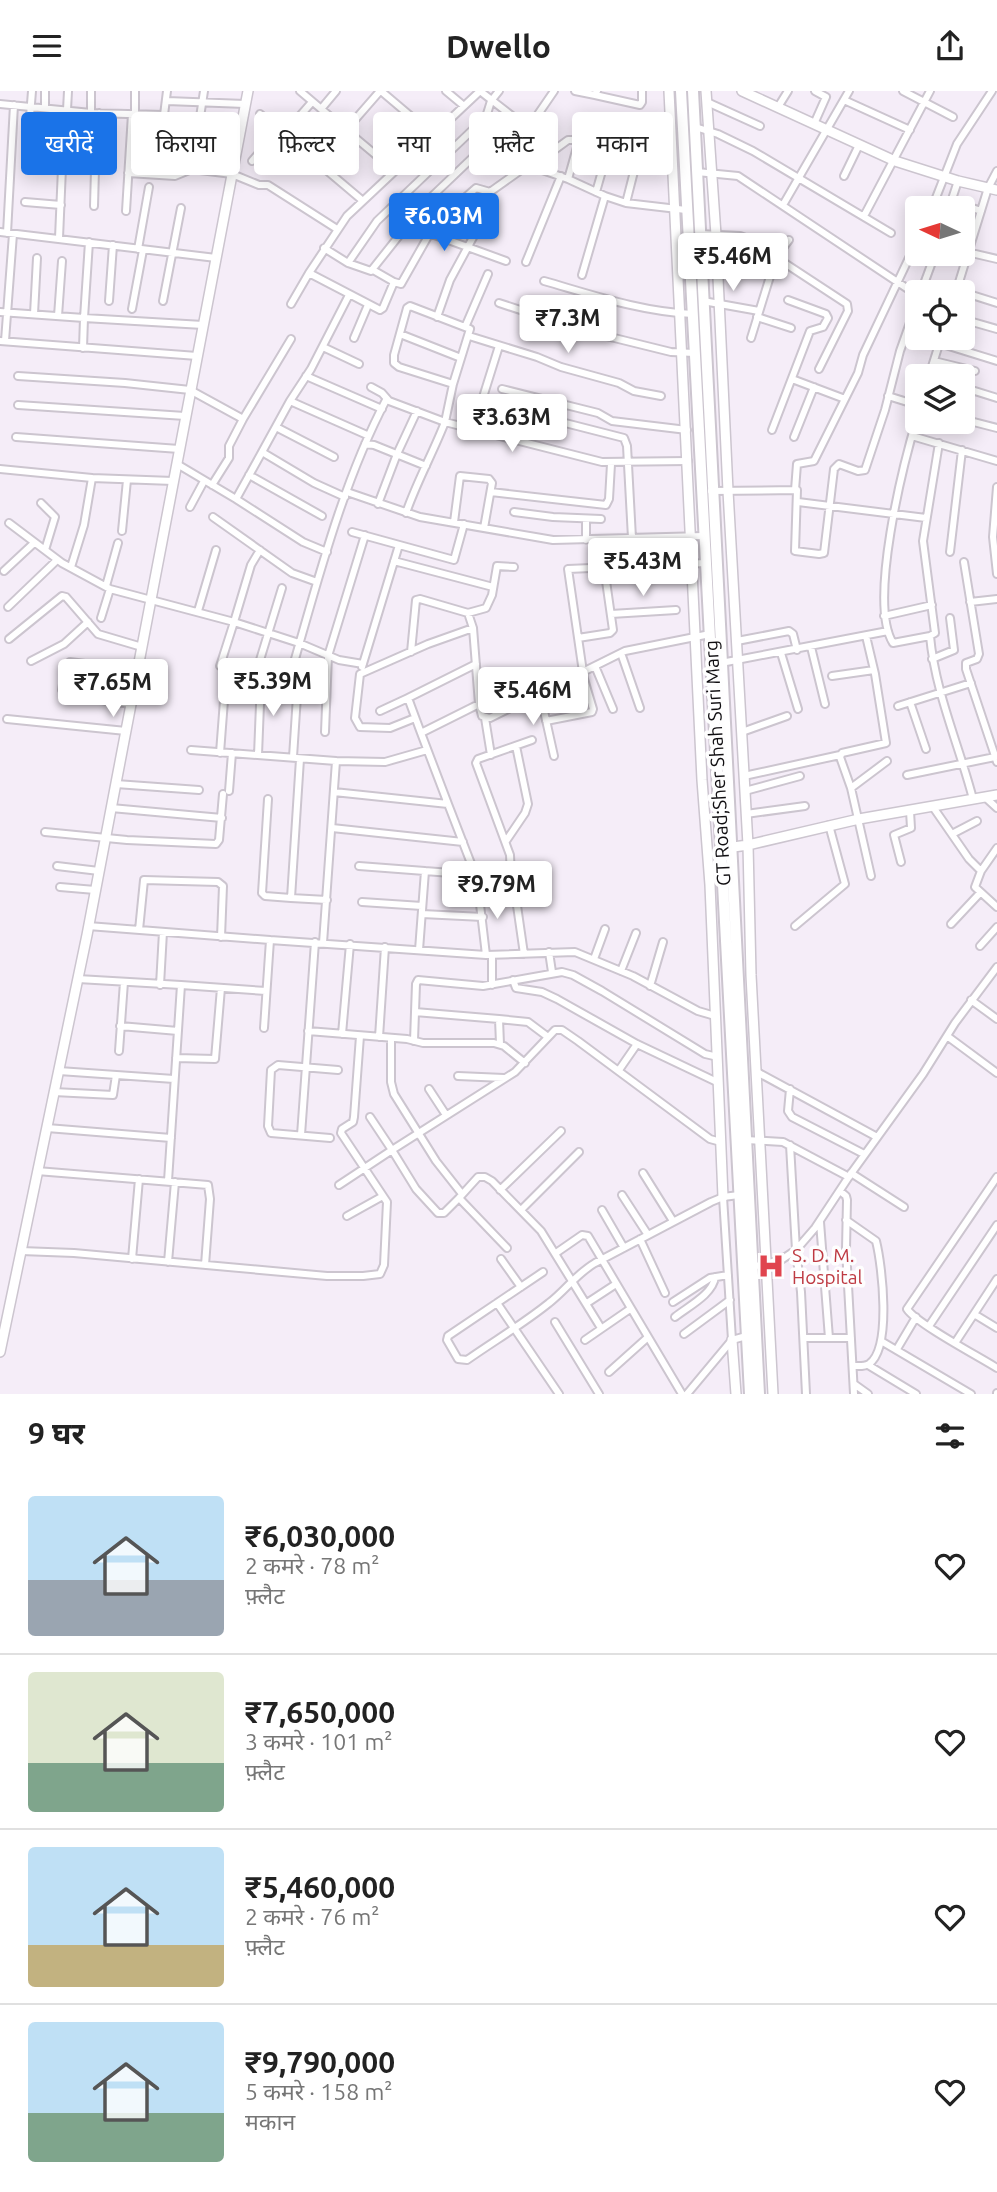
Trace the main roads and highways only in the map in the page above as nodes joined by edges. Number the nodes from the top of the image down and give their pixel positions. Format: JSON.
{"nodes":[{"id":1,"x":248,"y":91,"type":"edge"},
{"id":2,"x":669,"y":91,"type":"edge"},
{"id":3,"x":681,"y":91,"type":"edge"},
{"id":4,"x":693,"y":91,"type":"edge"},
{"id":5,"x":706,"y":91,"type":"edge"},
{"id":6,"x":742,"y":91,"type":"edge"},
{"id":7,"x":993,"y":189,"type":"edge"},
{"id":8,"x":681,"y":210,"type":"junction"},
{"id":9,"x":708,"y":491,"type":"junction"},
{"id":10,"x":997,"y":795,"type":"edge"},
{"id":11,"x":748,"y":845,"type":"junction"},
{"id":12,"x":725,"y":848,"type":"junction"},
{"id":13,"x":723,"y":1197,"type":"road end"},
{"id":14,"x":751,"y":1335,"type":"junction"},
{"id":15,"x":732,"y":1340,"type":"road end"},
{"id":16,"x":0,"y":1352,"type":"edge"},
{"id":17,"x":736,"y":1394,"type":"edge"},
{"id":18,"x":750,"y":1394,"type":"edge"},
{"id":19,"x":759,"y":1394,"type":"edge"},
{"id":20,"x":773,"y":1394,"type":"edge"}],
"edges":[{"from":1,"to":16,"type":"main road"},
{"from":2,"to":8,"type":"main road"},
{"from":3,"to":8,"type":"main road","name":"GT Road;Sher Shah Suri Marg"},
{"from":4,"to":9,"type":"main road","name":"GT Road;Sher Shah Suri Marg"},
{"from":5,"to":11,"type":"main road"},
{"from":6,"to":7,"type":"main road"},
{"from":8,"to":9,"type":"main road","name":"GT Road;Sher Shah Suri Marg"},
{"from":8,"to":13,"type":"main road"},
{"from":9,"to":12,"type":"main road","name":"GT Road;Sher Shah Suri Marg"},
{"from":9,"to":12,"type":"main road","name":"GT Road;Sher Shah Suri Marg"},
{"from":10,"to":11,"type":"main road"},
{"from":11,"to":12,"type":"main road"},
{"from":11,"to":20,"type":"main road"},
{"from":12,"to":14,"type":"main road","name":"GT Road;Sher Shah Suri Marg"},
{"from":12,"to":14,"type":"main road","name":"GT Road;Sher Shah Suri Marg"},
{"from":14,"to":18,"type":"main road","name":"GT Road;Sher Shah Suri Marg"},
{"from":14,"to":19,"type":"main road","name":"GT Road;Sher Shah Suri Marg"},
{"from":15,"to":17,"type":"main road"}]}
